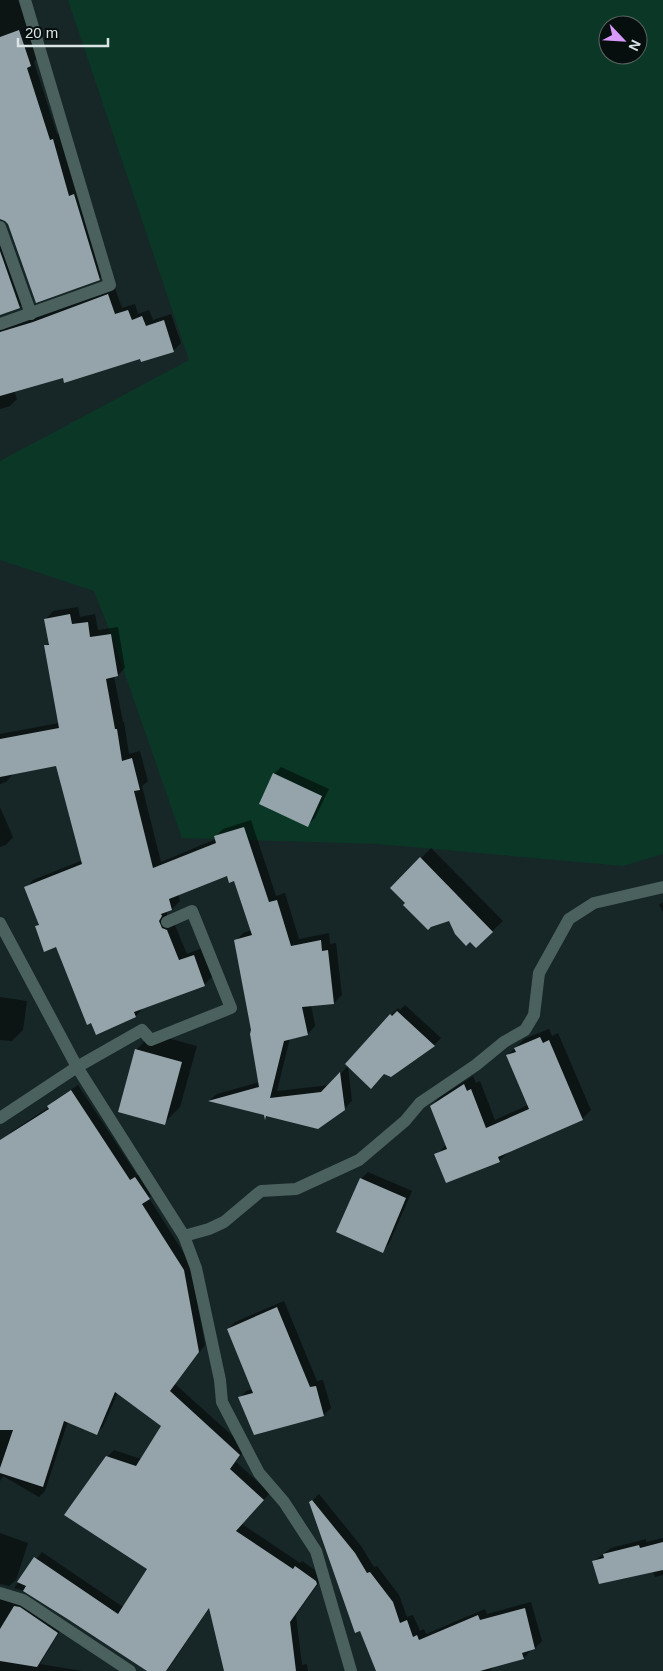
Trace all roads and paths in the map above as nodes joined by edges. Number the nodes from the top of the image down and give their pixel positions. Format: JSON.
{"nodes":[{"id":1,"x":25,"y":0,"type":"edge"},
{"id":2,"x":0,"y":227,"type":"edge"},
{"id":3,"x":31,"y":314,"type":"junction"},
{"id":4,"x":0,"y":324,"type":"edge"},
{"id":5,"x":663,"y":887,"type":"edge"},
{"id":6,"x":167,"y":922,"type":"dead end"},
{"id":7,"x":0,"y":923,"type":"edge"},
{"id":8,"x":78,"y":1067,"type":"junction"},
{"id":9,"x":0,"y":1118,"type":"edge"},
{"id":10,"x":184,"y":1236,"type":"junction"},
{"id":11,"x":0,"y":1593,"type":"edge"},
{"id":12,"x":130,"y":1671,"type":"edge"},
{"id":13,"x":351,"y":1671,"type":"edge"}],
"edges":[{"from":1,"to":3,"type":"street"},
{"from":2,"to":3,"type":"street"},
{"from":3,"to":4,"type":"street"},
{"from":5,"to":10,"type":"street"},
{"from":6,"to":8,"type":"street"},
{"from":7,"to":8,"type":"street"},
{"from":8,"to":9,"type":"street"},
{"from":8,"to":10,"type":"street"},
{"from":10,"to":13,"type":"street"},
{"from":11,"to":12,"type":"street"}]}
